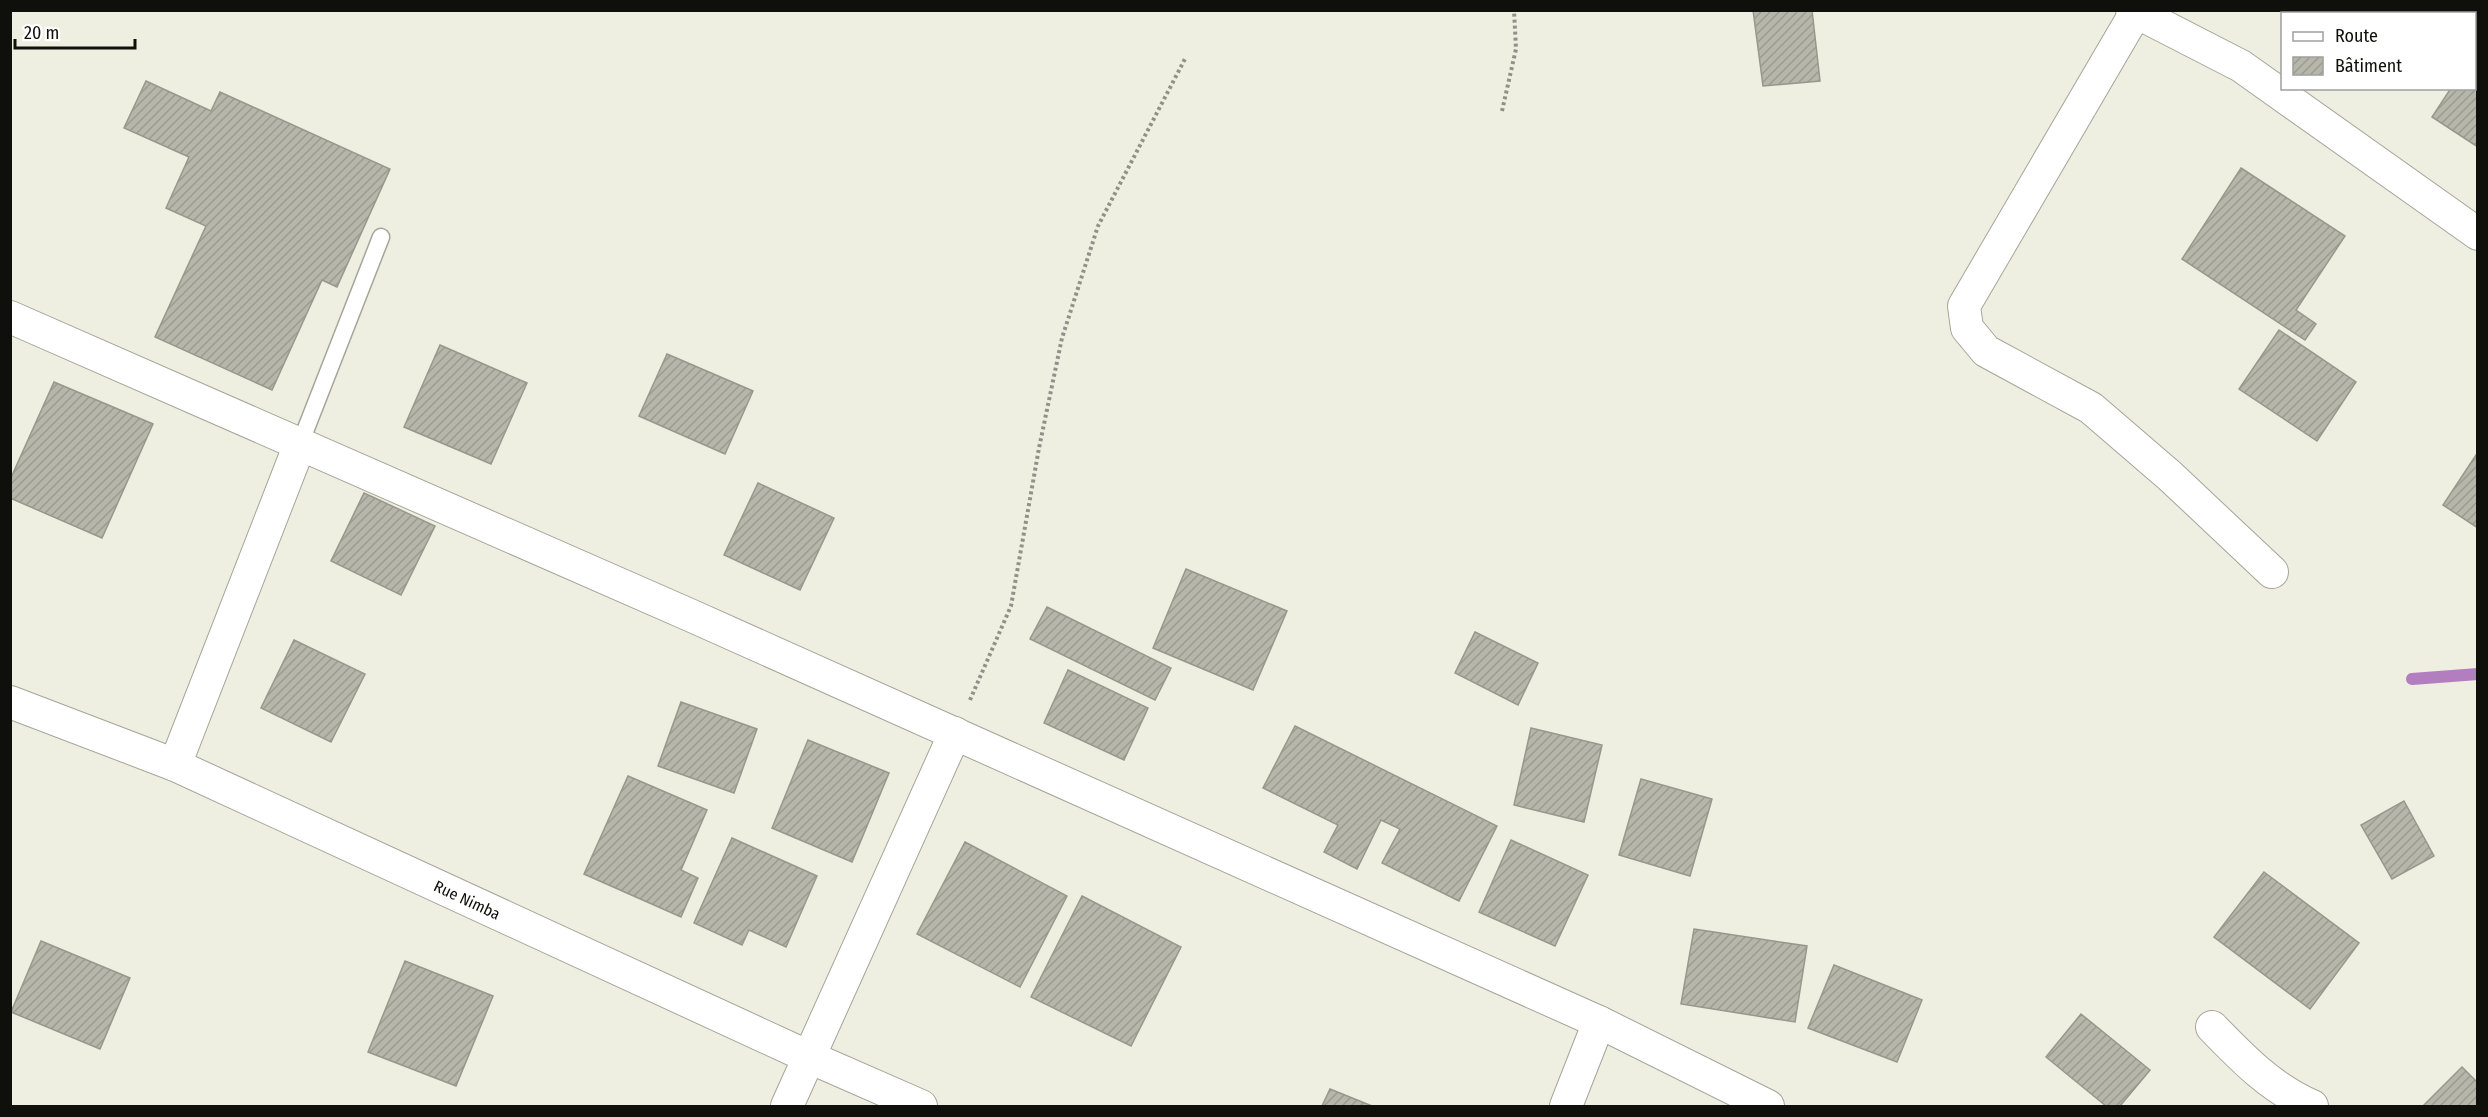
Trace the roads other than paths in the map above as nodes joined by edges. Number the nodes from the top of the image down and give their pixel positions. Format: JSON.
{"nodes":[{"id":1,"x":2134,"y":11,"type":"edge"},
{"id":2,"x":2478,"y":234,"type":"edge"},
{"id":3,"x":381,"y":237,"type":"dead end"},
{"id":4,"x":10,"y":317,"type":"edge"},
{"id":5,"x":300,"y":444,"type":"junction"},
{"id":6,"x":2272,"y":572,"type":"dead end"},
{"id":7,"x":10,"y":702,"type":"edge"},
{"id":8,"x":955,"y":733,"type":"junction"},
{"id":9,"x":175,"y":765,"type":"junction"},
{"id":10,"x":1599,"y":1022,"type":"junction"},
{"id":11,"x":2212,"y":1027,"type":"dead end"},
{"id":12,"x":809,"y":1057,"type":"junction"},
{"id":13,"x":787,"y":1107,"type":"edge"},
{"id":14,"x":921,"y":1107,"type":"edge"},
{"id":15,"x":1566,"y":1107,"type":"edge"},
{"id":16,"x":1768,"y":1107,"type":"edge"},
{"id":17,"x":2312,"y":1107,"type":"edge"}],
"edges":[{"from":1,"to":2,"type":"street"},
{"from":1,"to":6,"type":"street"},
{"from":3,"to":5,"type":"lane"},
{"from":4,"to":5,"type":"street"},
{"from":5,"to":8,"type":"street"},
{"from":5,"to":9,"type":"street"},
{"from":7,"to":9,"type":"street","name":"Rue Nimba"},
{"from":8,"to":10,"type":"street"},
{"from":8,"to":12,"type":"street"},
{"from":9,"to":12,"type":"street","name":"Rue Nimba"},
{"from":10,"to":15,"type":"street"},
{"from":10,"to":16,"type":"street"},
{"from":11,"to":17,"type":"street"},
{"from":12,"to":13,"type":"street"},
{"from":12,"to":14,"type":"street","name":"Rue Nimba"}]}
